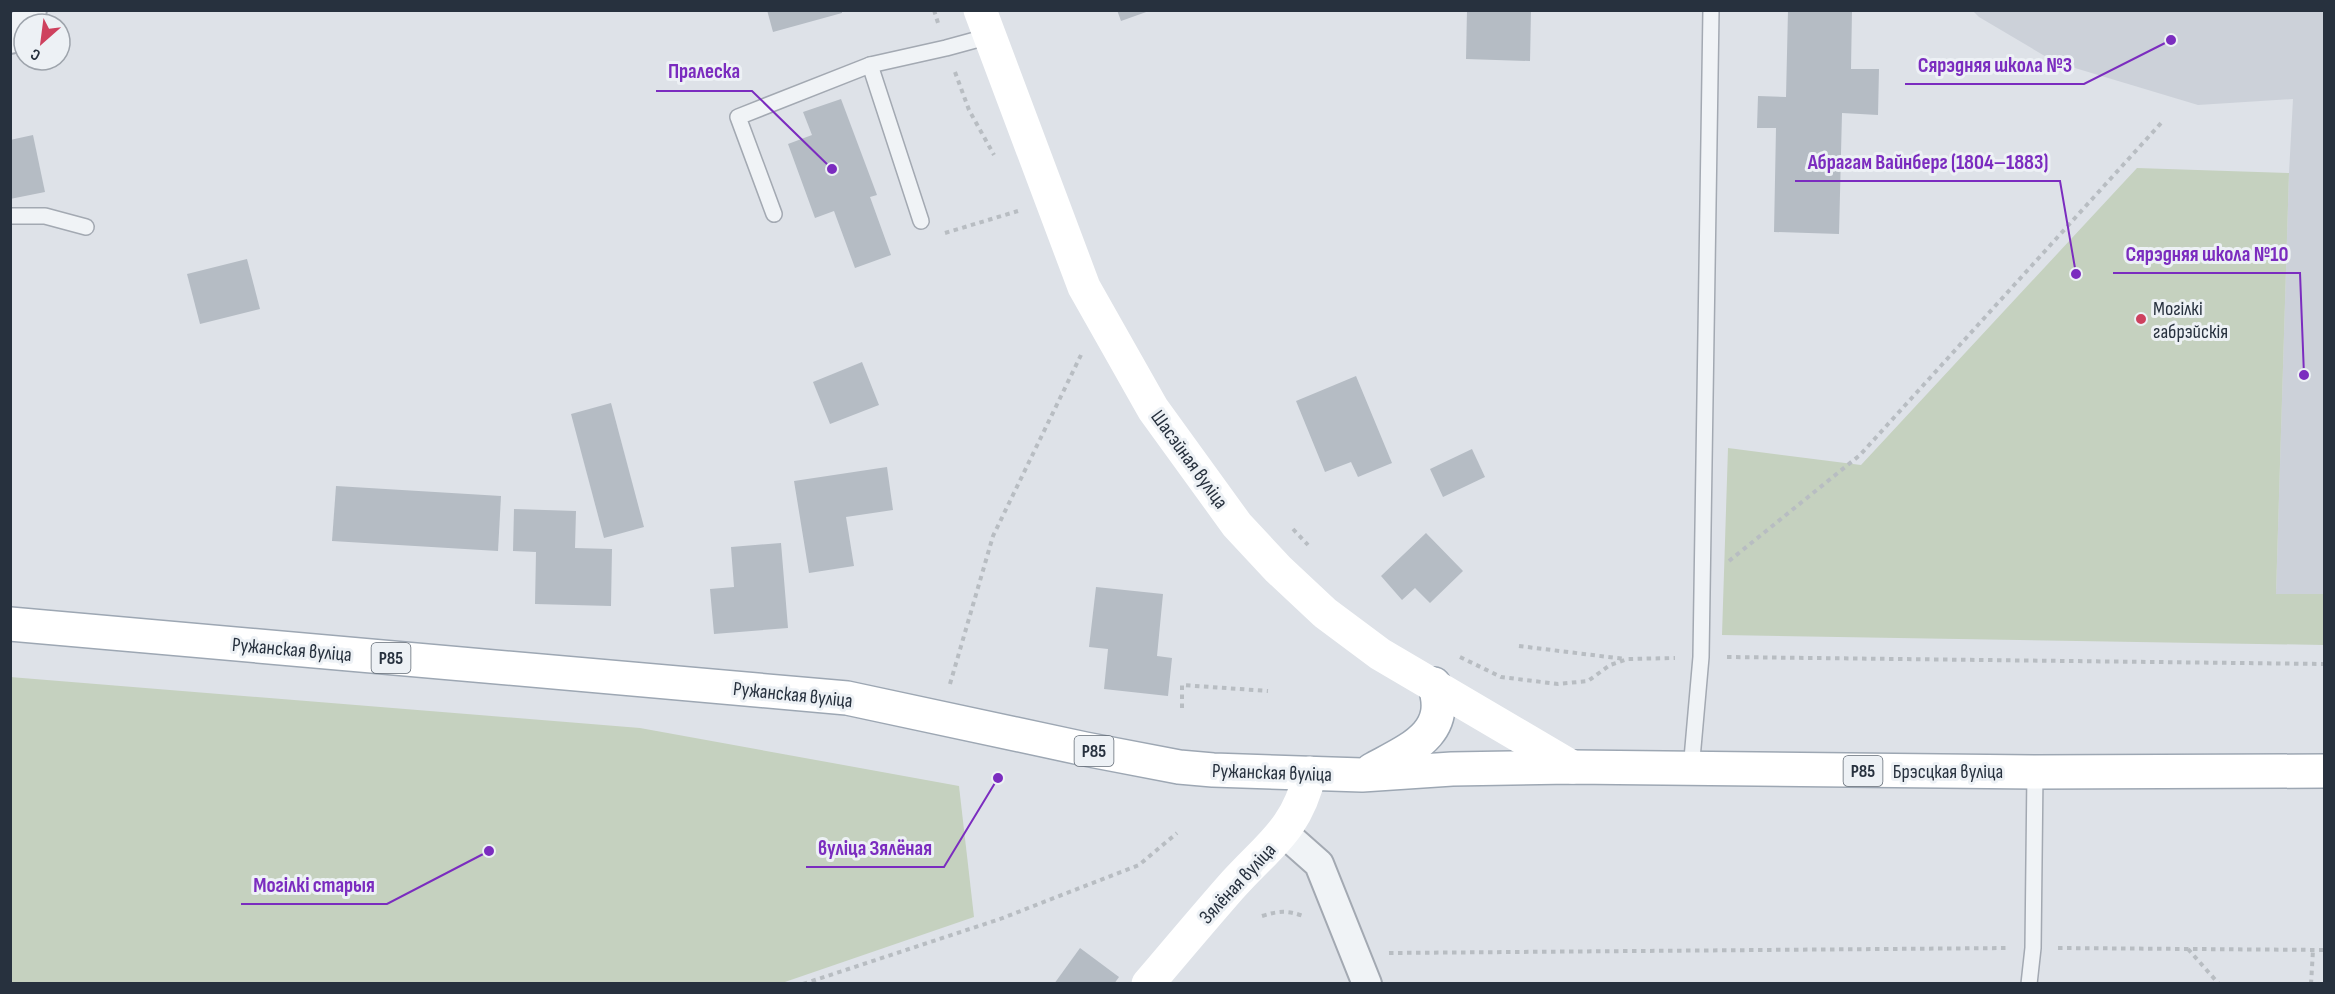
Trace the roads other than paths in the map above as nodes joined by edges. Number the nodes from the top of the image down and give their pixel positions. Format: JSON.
{"nodes":[{"id":1,"x":33,"y":10,"type":"edge"},
{"id":2,"x":1711,"y":10,"type":"edge"},
{"id":3,"x":985,"y":23,"type":"edge"},
{"id":4,"x":10,"y":39,"type":"edge"},
{"id":5,"x":870,"y":65,"type":"junction"},
{"id":6,"x":774,"y":214,"type":"dead end"},
{"id":7,"x":10,"y":216,"type":"edge"},
{"id":8,"x":921,"y":220,"type":"dead end"},
{"id":9,"x":86,"y":227,"type":"dead end"},
{"id":10,"x":10,"y":624,"type":"edge"},
{"id":11,"x":1434,"y":684,"type":"junction"},
{"id":12,"x":1572,"y":767,"type":"junction"},
{"id":13,"x":1691,"y":770,"type":"junction"},
{"id":14,"x":2325,"y":771,"type":"edge"},
{"id":15,"x":2035,"y":772,"type":"junction"},
{"id":16,"x":1310,"y":773,"type":"junction"},
{"id":17,"x":1362,"y":775,"type":"junction"},
{"id":18,"x":1284,"y":832,"type":"junction"},
{"id":19,"x":1148,"y":984,"type":"edge"},
{"id":20,"x":1367,"y":984,"type":"edge"},
{"id":21,"x":2030,"y":984,"type":"edge"}],
"edges":[{"from":1,"to":4,"type":"street"},
{"from":2,"to":13,"type":"lane"},
{"from":3,"to":5,"type":"lane"},
{"from":3,"to":11,"type":"main road","name":"Шасэйная вуліца"},
{"from":5,"to":6,"type":"lane"},
{"from":5,"to":8,"type":"lane"},
{"from":7,"to":9,"type":"lane"},
{"from":10,"to":16,"type":"main road","name":"Ружанская вуліца","number":"Р85"},
{"from":11,"to":12,"type":"main road","name":"Шасэйная вуліца"},
{"from":11,"to":17,"type":"main road"},
{"from":12,"to":13,"type":"main road","name":"Брэсцкая вуліца","number":"Р85"},
{"from":12,"to":17,"type":"main road","name":"Ружанская вуліца","number":"Р85"},
{"from":13,"to":15,"type":"main road","name":"Брэсцкая вуліца","number":"Р85"},
{"from":14,"to":15,"type":"main road","name":"Брэсцкая вуліца","number":"Р85"},
{"from":15,"to":21,"type":"lane"},
{"from":16,"to":17,"type":"main road","name":"Ружанская вуліца","number":"Р85"},
{"from":16,"to":18,"type":"main road","name":"Зялёная вуліца"},
{"from":18,"to":19,"type":"main road","name":"Зялёная вуліца"},
{"from":18,"to":20,"type":"street"}]}
